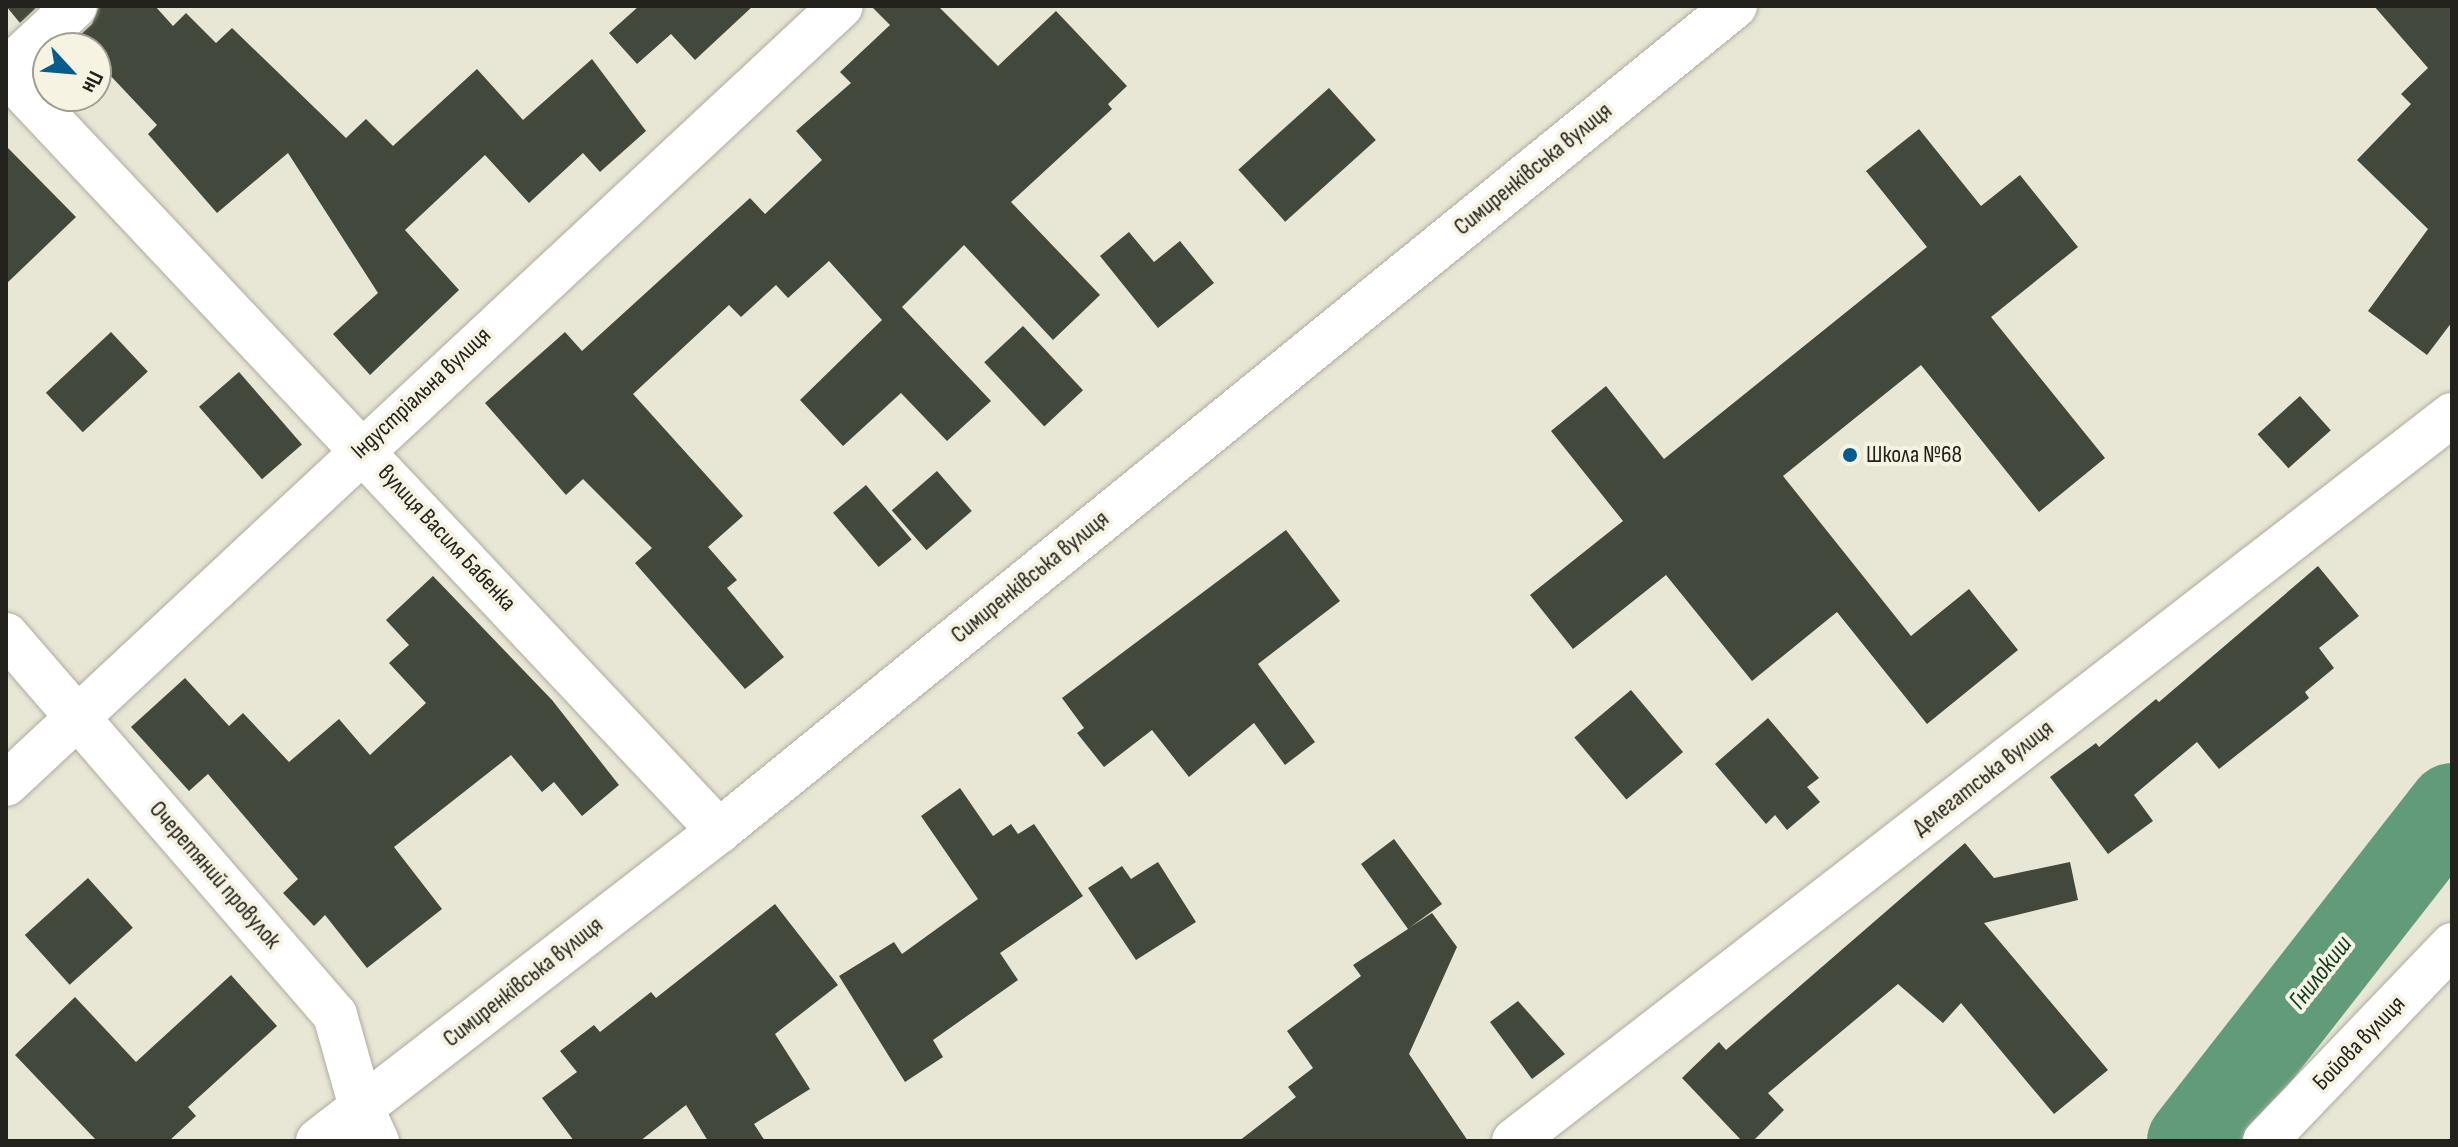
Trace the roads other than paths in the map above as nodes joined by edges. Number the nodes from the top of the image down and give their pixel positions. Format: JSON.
{"nodes":[{"id":1,"x":75,"y":6,"type":"edge"},
{"id":2,"x":841,"y":6,"type":"edge"},
{"id":3,"x":1735,"y":6,"type":"edge"},
{"id":4,"x":6,"y":71,"type":"edge"},
{"id":5,"x":2452,"y":415,"type":"edge"},
{"id":6,"x":362,"y":447,"type":"junction"},
{"id":7,"x":6,"y":635,"type":"edge"},
{"id":8,"x":80,"y":717,"type":"junction"},
{"id":9,"x":6,"y":784,"type":"edge"},
{"id":10,"x":719,"y":831,"type":"junction"},
{"id":11,"x":2452,"y":945,"type":"edge"},
{"id":12,"x":369,"y":1124,"type":"edge"},
{"id":13,"x":318,"y":1141,"type":"edge"},
{"id":14,"x":1514,"y":1141,"type":"edge"},
{"id":15,"x":2265,"y":1141,"type":"edge"}],
"edges":[{"from":1,"to":4,"type":"street"},
{"from":2,"to":6,"type":"street","name":"Індустріальна вулиця"},
{"from":3,"to":10,"type":"street","name":"Симиренківська вулиця"},
{"from":4,"to":6,"type":"street","name":"вулиця Василя Бабенка"},
{"from":5,"to":14,"type":"street","name":"Делегатська вулиця"},
{"from":6,"to":8,"type":"street","name":"Індустріальна вулиця"},
{"from":6,"to":10,"type":"street","name":"вулиця Василя Бабенка"},
{"from":7,"to":8,"type":"street","name":"Очеретяний провулок"},
{"from":8,"to":9,"type":"street","name":"Індустріальна вулиця"},
{"from":8,"to":12,"type":"street","name":"Очеретяний провулок"},
{"from":10,"to":12,"type":"street","name":"Симиренківська вулиця"},
{"from":11,"to":15,"type":"street","name":"Бойова вулиця"},
{"from":12,"to":13,"type":"street","name":"Симиренківська вулиця"}]}
